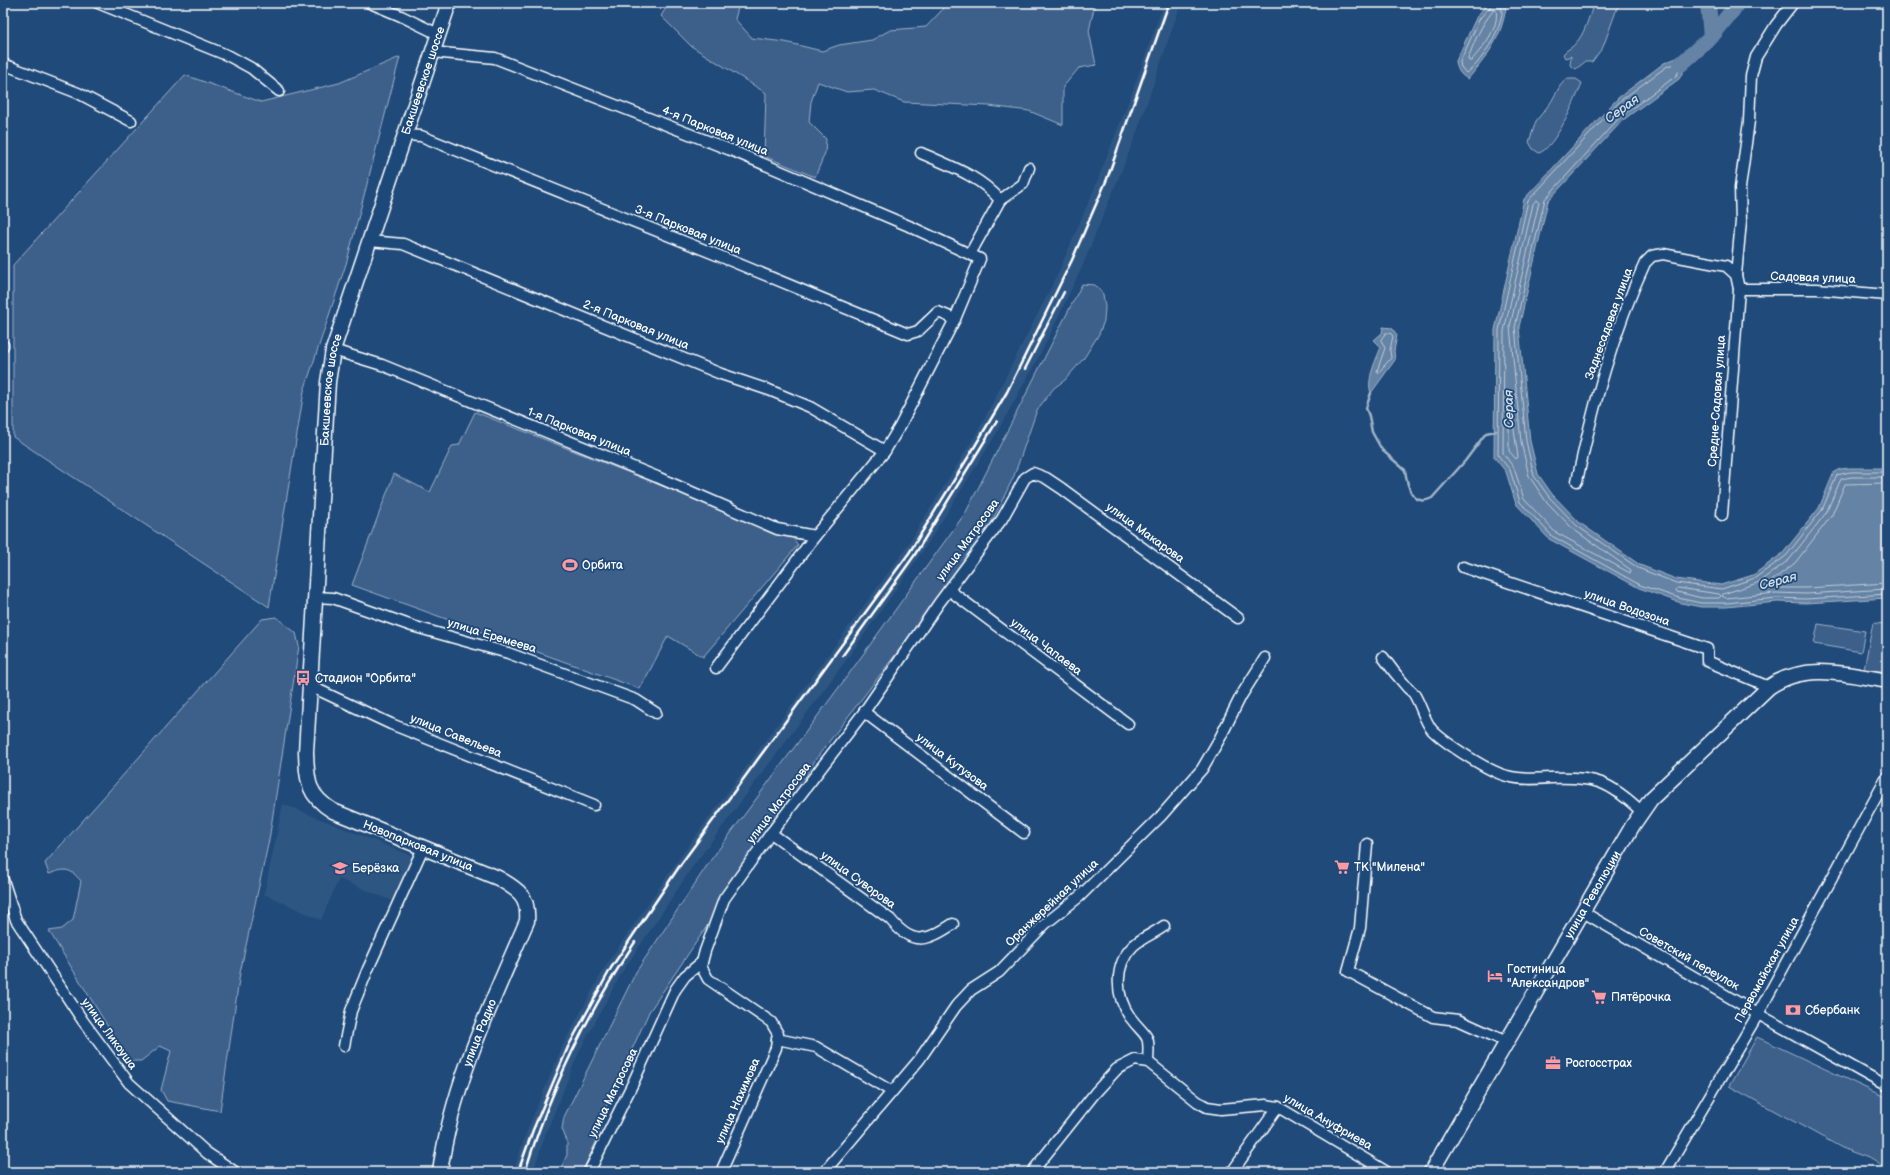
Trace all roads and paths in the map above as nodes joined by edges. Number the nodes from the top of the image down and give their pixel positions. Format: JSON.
{"nodes":[{"id":1,"x":98,"y":3,"type":"edge"},
{"id":2,"x":370,"y":3,"type":"edge"},
{"id":3,"x":449,"y":3,"type":"edge"},
{"id":4,"x":1793,"y":3,"type":"edge"},
{"id":5,"x":438,"y":34,"type":"junction"},
{"id":6,"x":432,"y":52,"type":"junction"},
{"id":7,"x":3,"y":64,"type":"edge"},
{"id":8,"x":279,"y":91,"type":"dead end"},
{"id":9,"x":131,"y":121,"type":"dead end"},
{"id":10,"x":405,"y":135,"type":"junction"},
{"id":11,"x":922,"y":153,"type":"dead end"},
{"id":12,"x":1029,"y":168,"type":"dead end"},
{"id":13,"x":1000,"y":200,"type":"junction"},
{"id":14,"x":369,"y":241,"type":"junction"},
{"id":15,"x":970,"y":254,"type":"junction"},
{"id":16,"x":1736,"y":275,"type":"junction"},
{"id":17,"x":1738,"y":289,"type":"junction"},
{"id":18,"x":1887,"y":294,"type":"edge"},
{"id":19,"x":955,"y":319,"type":"junction"},
{"id":20,"x":333,"y":350,"type":"junction"},
{"id":21,"x":885,"y":451,"type":"junction"},
{"id":22,"x":1033,"y":473,"type":"joint"},
{"id":23,"x":1577,"y":481,"type":"dead end"},
{"id":24,"x":1722,"y":515,"type":"dead end"},
{"id":25,"x":815,"y":536,"type":"junction"},
{"id":26,"x":1463,"y":567,"type":"dead end"},
{"id":27,"x":949,"y":590,"type":"junction"},
{"id":28,"x":315,"y":596,"type":"junction"},
{"id":29,"x":1238,"y":618,"type":"dead end"},
{"id":30,"x":1383,"y":657,"type":"dead end"},
{"id":31,"x":1265,"y":658,"type":"dead end"},
{"id":32,"x":716,"y":668,"type":"dead end"},
{"id":33,"x":1887,"y":681,"type":"edge"},
{"id":34,"x":310,"y":686,"type":"junction"},
{"id":35,"x":1769,"y":687,"type":"junction"},
{"id":36,"x":864,"y":712,"type":"junction"},
{"id":37,"x":656,"y":713,"type":"dead end"},
{"id":38,"x":1128,"y":724,"type":"dead end"},
{"id":39,"x":1887,"y":777,"type":"edge"},
{"id":40,"x":312,"y":793,"type":"joint"},
{"id":41,"x":594,"y":805,"type":"dead end"},
{"id":42,"x":1642,"y":812,"type":"junction"},
{"id":43,"x":771,"y":833,"type":"junction"},
{"id":44,"x":1024,"y":833,"type":"dead end"},
{"id":45,"x":1367,"y":844,"type":"dead end"},
{"id":46,"x":423,"y":848,"type":"junction"},
{"id":47,"x":3,"y":880,"type":"edge"},
{"id":48,"x":524,"y":898,"type":"joint"},
{"id":49,"x":1583,"y":912,"type":"junction"},
{"id":50,"x":952,"y":924,"type":"dead end"},
{"id":51,"x":1164,"y":926,"type":"dead end"},
{"id":52,"x":702,"y":962,"type":"junction"},
{"id":53,"x":1758,"y":1014,"type":"junction"},
{"id":54,"x":777,"y":1039,"type":"junction"},
{"id":55,"x":1507,"y":1042,"type":"junction"},
{"id":56,"x":344,"y":1046,"type":"dead end"},
{"id":57,"x":1148,"y":1062,"type":"junction"},
{"id":58,"x":1887,"y":1086,"type":"edge"},
{"id":59,"x":891,"y":1091,"type":"junction"},
{"id":60,"x":1278,"y":1107,"type":"junction"},
{"id":61,"x":235,"y":1172,"type":"edge"},
{"id":62,"x":440,"y":1172,"type":"edge"},
{"id":63,"x":589,"y":1172,"type":"edge"},
{"id":64,"x":721,"y":1172,"type":"edge"},
{"id":65,"x":824,"y":1172,"type":"edge"},
{"id":66,"x":1032,"y":1172,"type":"edge"},
{"id":67,"x":1232,"y":1172,"type":"edge"},
{"id":68,"x":1387,"y":1172,"type":"edge"},
{"id":69,"x":1431,"y":1172,"type":"edge"},
{"id":70,"x":1665,"y":1172,"type":"edge"}],
"edges":[{"from":1,"to":8,"type":"street"},
{"from":2,"to":5,"type":"street"},
{"from":3,"to":5,"type":"street","name":"Бакшеевское шоссе"},
{"from":4,"to":16,"type":"street"},
{"from":5,"to":6,"type":"street","name":"Бакшеевское шоссе"},
{"from":6,"to":10,"type":"street","name":"Бакшеевское шоссе"},
{"from":6,"to":15,"type":"street","name":"4-я Парковая улица"},
{"from":7,"to":9,"type":"street"},
{"from":10,"to":14,"type":"street","name":"Бакшеевское шоссе"},
{"from":10,"to":19,"type":"street","name":"3-я Парковая улица"},
{"from":11,"to":13,"type":"street"},
{"from":12,"to":13,"type":"street"},
{"from":13,"to":15,"type":"street"},
{"from":14,"to":20,"type":"street","name":"Бакшеевское шоссе"},
{"from":14,"to":21,"type":"street","name":"2-я Парковая улица"},
{"from":15,"to":19,"type":"street","name":"4-я Парковая улица"},
{"from":16,"to":17,"type":"street"},
{"from":16,"to":23,"type":"street","name":"Заднесадовая улица"},
{"from":17,"to":18,"type":"street","name":"Садовая улица"},
{"from":17,"to":24,"type":"street","name":"Средне-Садовая улица"},
{"from":19,"to":21,"type":"street"},
{"from":20,"to":25,"type":"street","name":"1-я Парковая улица"},
{"from":20,"to":28,"type":"street","name":"Бакшеевское шоссе"},
{"from":21,"to":25,"type":"street"},
{"from":22,"to":27,"type":"street","name":"улица Матросова"},
{"from":22,"to":29,"type":"street","name":"улица Макарова"},
{"from":25,"to":32,"type":"street"},
{"from":26,"to":35,"type":"street","name":"улица Водозона"},
{"from":27,"to":36,"type":"street","name":"улица Матросова"},
{"from":27,"to":38,"type":"street","name":"улица Чапаева"},
{"from":28,"to":34,"type":"street","name":"Бакшеевское шоссе"},
{"from":28,"to":37,"type":"street","name":"улица Еремеева"},
{"from":30,"to":42,"type":"street"},
{"from":31,"to":59,"type":"street","name":"Оранжерейная улица"},
{"from":33,"to":35,"type":"street","name":"улица Революции"},
{"from":34,"to":40,"type":"street","name":"Бакшеевское шоссе"},
{"from":34,"to":41,"type":"street","name":"улица Савельева"},
{"from":35,"to":42,"type":"street","name":"улица Революции"},
{"from":36,"to":43,"type":"street","name":"улица Матросова"},
{"from":36,"to":44,"type":"street","name":"улица Кутузова"},
{"from":39,"to":53,"type":"street","name":"Первомайская улица"},
{"from":40,"to":46,"type":"street","name":"Новопарковая улица"},
{"from":42,"to":49,"type":"street","name":"улица Революции"},
{"from":43,"to":50,"type":"street","name":"улица Суворова"},
{"from":43,"to":52,"type":"street","name":"улица Матросова"},
{"from":45,"to":55,"type":"street"},
{"from":46,"to":48,"type":"street","name":"Новопарковая улица"},
{"from":46,"to":56,"type":"street"},
{"from":47,"to":61,"type":"street","name":"улица Ликоуша"},
{"from":48,"to":62,"type":"street","name":"улица Радио"},
{"from":49,"to":53,"type":"street","name":"Советский переулок"},
{"from":49,"to":55,"type":"street","name":"улица Революции"},
{"from":51,"to":57,"type":"street"},
{"from":52,"to":54,"type":"street"},
{"from":52,"to":63,"type":"street","name":"улица Матросова"},
{"from":53,"to":58,"type":"street","name":"Советский переулок"},
{"from":53,"to":70,"type":"street","name":"Первомайская улица"},
{"from":54,"to":59,"type":"street"},
{"from":54,"to":64,"type":"street","name":"улица Нахимова"},
{"from":55,"to":69,"type":"street","name":"улица Революции"},
{"from":57,"to":60,"type":"street","name":"улица Ануфриева"},
{"from":57,"to":66,"type":"street"},
{"from":59,"to":65,"type":"street","name":"Оранжерейная улица"},
{"from":60,"to":67,"type":"street"},
{"from":60,"to":68,"type":"street","name":"улица Ануфриева"}]}
